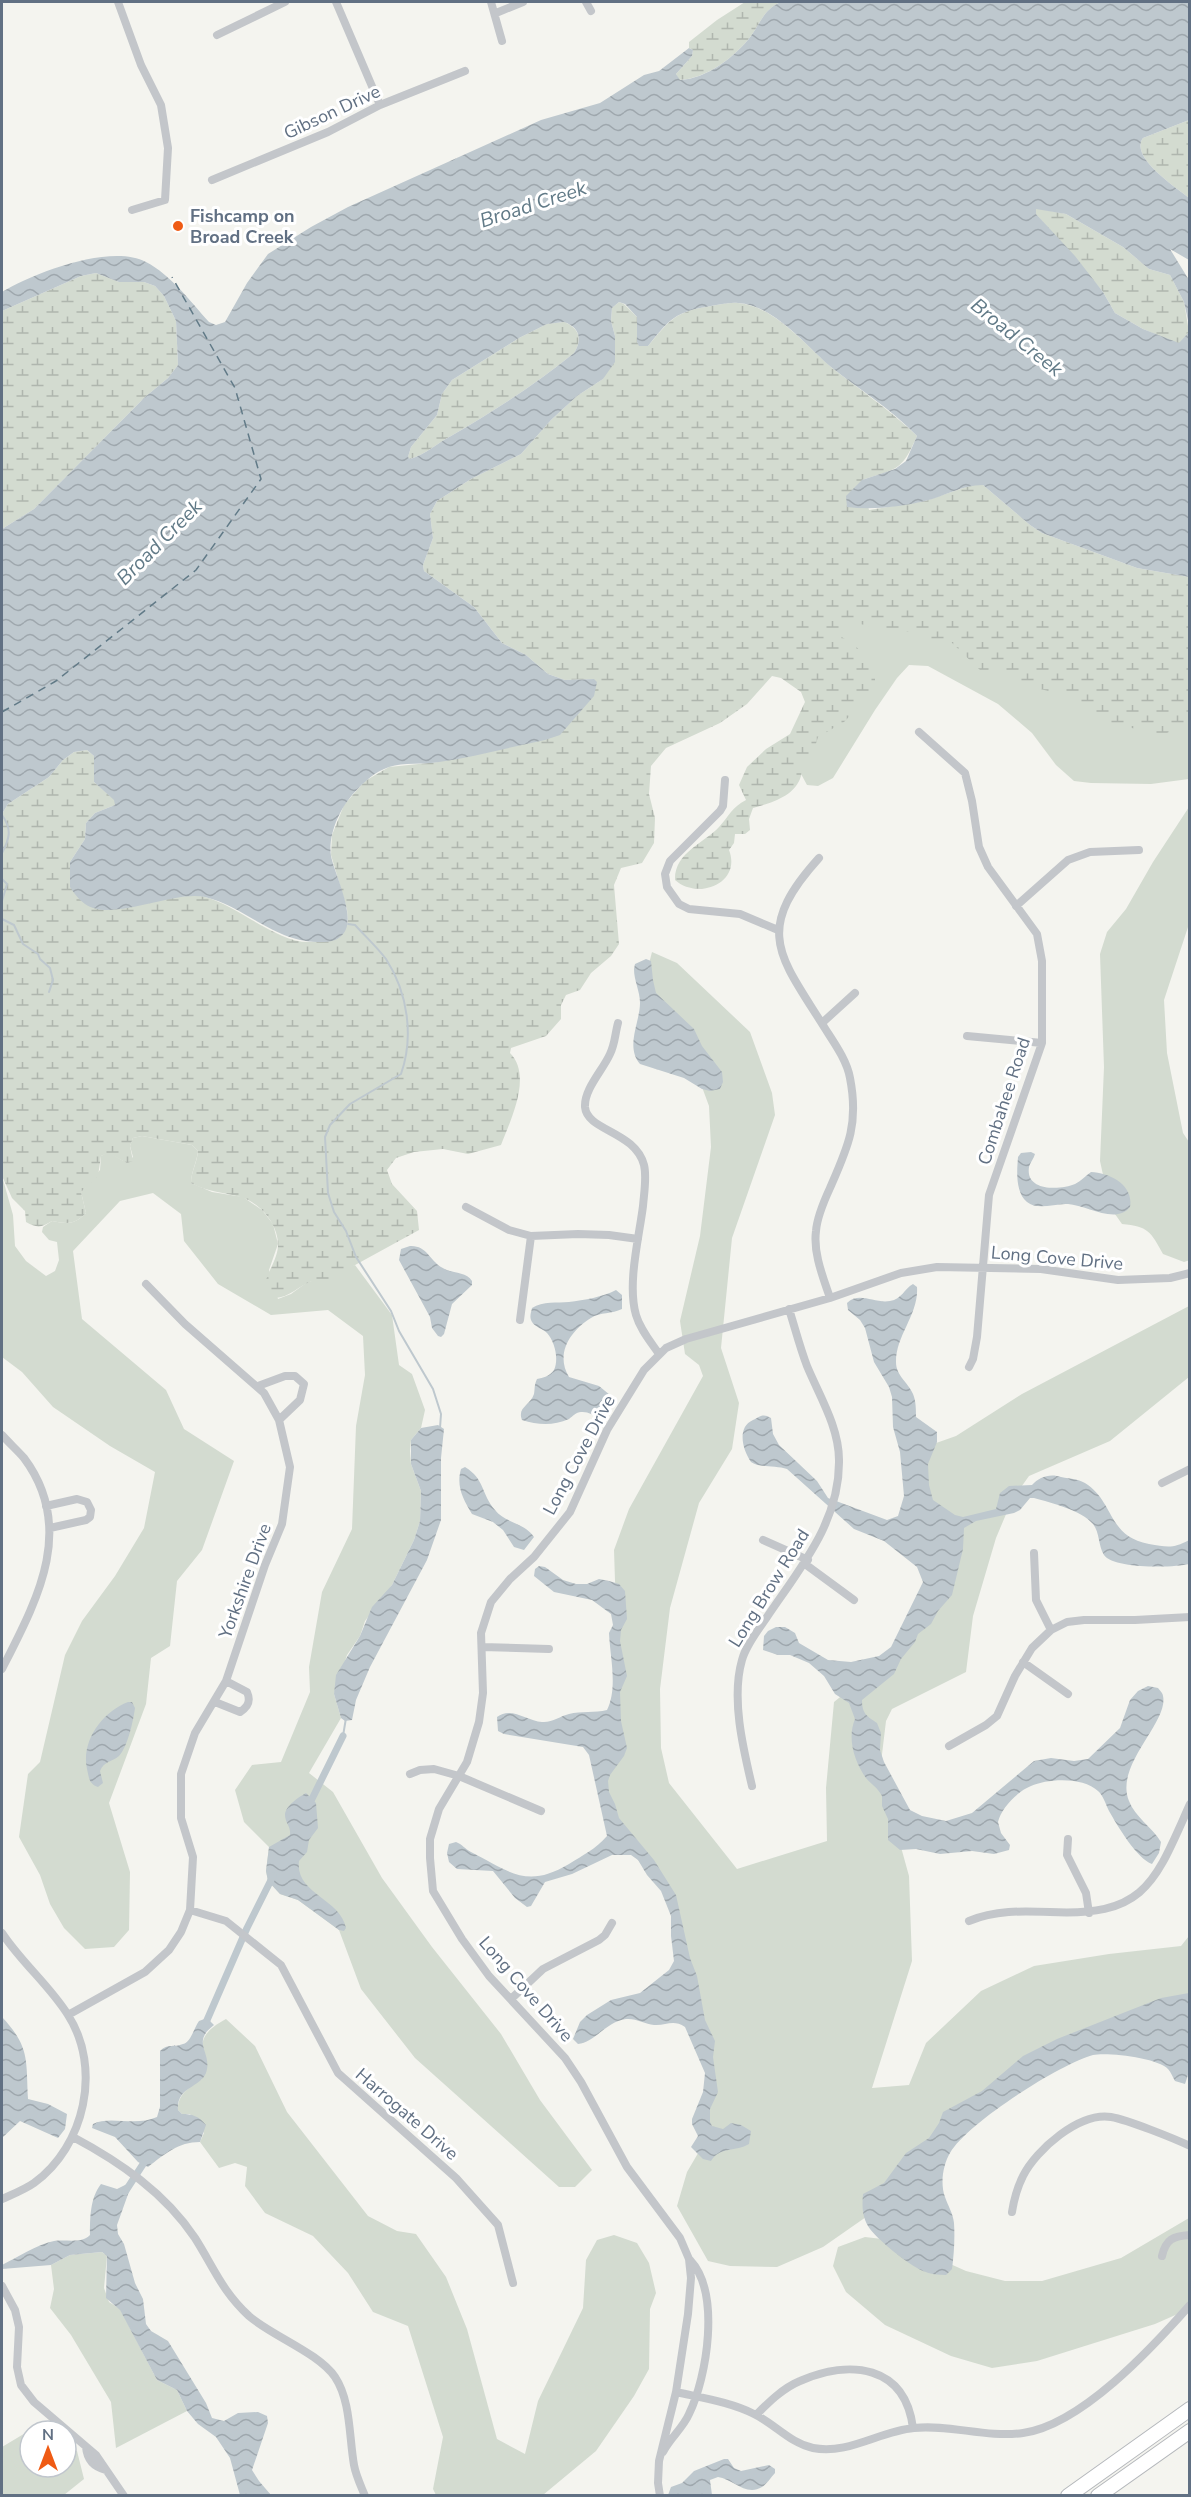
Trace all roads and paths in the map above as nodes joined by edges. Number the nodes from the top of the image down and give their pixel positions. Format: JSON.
{"nodes":[{"id":1,"x":118,"y":2,"type":"edge"},
{"id":2,"x":285,"y":2,"type":"edge"},
{"id":3,"x":336,"y":2,"type":"edge"},
{"id":4,"x":491,"y":2,"type":"edge"},
{"id":5,"x":523,"y":2,"type":"edge"},
{"id":6,"x":586,"y":2,"type":"edge"},
{"id":7,"x":591,"y":11,"type":"dead end"},
{"id":8,"x":496,"y":13,"type":"junction"},
{"id":9,"x":217,"y":35,"type":"dead end"},
{"id":10,"x":502,"y":41,"type":"dead end"},
{"id":11,"x":465,"y":71,"type":"dead end"},
{"id":12,"x":380,"y":105,"type":"junction"},
{"id":13,"x":212,"y":180,"type":"dead end"},
{"id":14,"x":132,"y":210,"type":"dead end"},
{"id":15,"x":919,"y":732,"type":"dead end"},
{"id":16,"x":725,"y":780,"type":"dead end"},
{"id":17,"x":1139,"y":850,"type":"dead end"},
{"id":18,"x":819,"y":858,"type":"dead end"},
{"id":19,"x":1017,"y":906,"type":"junction"},
{"id":20,"x":778,"y":930,"type":"junction"},
{"id":21,"x":855,"y":993,"type":"dead end"},
{"id":22,"x":618,"y":1023,"type":"dead end"},
{"id":23,"x":822,"y":1023,"type":"junction"},
{"id":24,"x":967,"y":1036,"type":"dead end"},
{"id":25,"x":1042,"y":1043,"type":"junction"},
{"id":26,"x":466,"y":1206,"type":"dead end"},
{"id":27,"x":531,"y":1236,"type":"junction"},
{"id":28,"x":638,"y":1239,"type":"junction"},
{"id":29,"x":982,"y":1267,"type":"junction"},
{"id":30,"x":1190,"y":1273,"type":"edge"},
{"id":31,"x":146,"y":1284,"type":"dead end"},
{"id":32,"x":830,"y":1298,"type":"junction"},
{"id":33,"x":789,"y":1310,"type":"junction"},
{"id":34,"x":520,"y":1320,"type":"dead end"},
{"id":35,"x":659,"y":1354,"type":"junction"},
{"id":36,"x":969,"y":1367,"type":"dead end"},
{"id":37,"x":258,"y":1386,"type":"junction"},
{"id":38,"x":279,"y":1420,"type":"junction"},
{"id":39,"x":2,"y":1435,"type":"edge"},
{"id":40,"x":1190,"y":1469,"type":"edge"},
{"id":41,"x":1162,"y":1483,"type":"dead end"},
{"id":42,"x":46,"y":1506,"type":"junction"},
{"id":43,"x":50,"y":1528,"type":"junction"},
{"id":44,"x":763,"y":1540,"type":"dead end"},
{"id":45,"x":1034,"y":1553,"type":"dead end"},
{"id":46,"x":807,"y":1562,"type":"junction"},
{"id":47,"x":854,"y":1600,"type":"dead end"},
{"id":48,"x":1190,"y":1617,"type":"edge"},
{"id":49,"x":1051,"y":1630,"type":"junction"},
{"id":50,"x":482,"y":1647,"type":"junction"},
{"id":51,"x":549,"y":1649,"type":"dead end"},
{"id":52,"x":1023,"y":1662,"type":"junction"},
{"id":53,"x":2,"y":1669,"type":"edge"},
{"id":54,"x":226,"y":1681,"type":"junction"},
{"id":55,"x":1068,"y":1694,"type":"dead end"},
{"id":56,"x":215,"y":1702,"type":"junction"},
{"id":57,"x":949,"y":1746,"type":"dead end"},
{"id":58,"x":410,"y":1774,"type":"dead end"},
{"id":59,"x":459,"y":1776,"type":"junction"},
{"id":60,"x":752,"y":1786,"type":"dead end"},
{"id":61,"x":1190,"y":1804,"type":"edge"},
{"id":62,"x":541,"y":1811,"type":"dead end"},
{"id":63,"x":1068,"y":1839,"type":"dead end"},
{"id":64,"x":190,"y":1910,"type":"junction"},
{"id":65,"x":1089,"y":1913,"type":"junction"},
{"id":66,"x":969,"y":1921,"type":"dead end"},
{"id":67,"x":612,"y":1923,"type":"dead end"},
{"id":68,"x":2,"y":1933,"type":"edge"},
{"id":69,"x":511,"y":1999,"type":"junction"},
{"id":70,"x":68,"y":2015,"type":"junction"},
{"id":71,"x":73,"y":2137,"type":"junction"},
{"id":72,"x":1190,"y":2146,"type":"edge"},
{"id":73,"x":2,"y":2199,"type":"edge"},
{"id":74,"x":1012,"y":2212,"type":"dead end"},
{"id":75,"x":1190,"y":2235,"type":"edge"},
{"id":76,"x":1162,"y":2256,"type":"dead end"},
{"id":77,"x":689,"y":2259,"type":"junction"},
{"id":78,"x":513,"y":2283,"type":"dead end"},
{"id":79,"x":2,"y":2286,"type":"edge"},
{"id":80,"x":1190,"y":2305,"type":"edge"},
{"id":81,"x":676,"y":2392,"type":"junction"},
{"id":82,"x":695,"y":2397,"type":"junction"},
{"id":83,"x":1190,"y":2409,"type":"edge"},
{"id":84,"x":756,"y":2415,"type":"junction"},
{"id":85,"x":913,"y":2428,"type":"junction"},
{"id":86,"x":1190,"y":2431,"type":"edge"},
{"id":87,"x":659,"y":2461,"type":"junction"},
{"id":88,"x":660,"y":2495,"type":"edge"},
{"id":89,"x":124,"y":2496,"type":"edge"},
{"id":90,"x":365,"y":2496,"type":"edge"},
{"id":91,"x":1068,"y":2496,"type":"edge"},
{"id":92,"x":1098,"y":2496,"type":"edge"}],
"edges":[{"from":1,"to":14,"type":"street"},
{"from":2,"to":9,"type":"street"},
{"from":3,"to":12,"type":"street"},
{"from":4,"to":8,"type":"street"},
{"from":5,"to":8,"type":"street"},
{"from":6,"to":7,"type":"street"},
{"from":8,"to":10,"type":"street"},
{"from":11,"to":12,"type":"street","name":"Gibson Drive"},
{"from":12,"to":13,"type":"street","name":"Gibson Drive"},
{"from":15,"to":19,"type":"street","name":"Combahee Road"},
{"from":16,"to":20,"type":"street"},
{"from":17,"to":19,"type":"street"},
{"from":18,"to":20,"type":"street"},
{"from":19,"to":25,"type":"street","name":"Combahee Road"},
{"from":20,"to":23,"type":"street"},
{"from":21,"to":23,"type":"street"},
{"from":22,"to":28,"type":"street"},
{"from":23,"to":32,"type":"street"},
{"from":24,"to":25,"type":"street"},
{"from":25,"to":29,"type":"street","name":"Combahee Road"},
{"from":26,"to":27,"type":"street"},
{"from":27,"to":28,"type":"street"},
{"from":27,"to":34,"type":"street"},
{"from":28,"to":35,"type":"street"},
{"from":29,"to":30,"type":"street","name":"Long Cove Drive"},
{"from":29,"to":32,"type":"street","name":"Long Cove Drive"},
{"from":29,"to":36,"type":"street","name":"Combahee Road"},
{"from":31,"to":37,"type":"street","name":"Yorkshire Drive"},
{"from":32,"to":33,"type":"street","name":"Long Cove Drive"},
{"from":33,"to":35,"type":"street","name":"Long Cove Drive"},
{"from":33,"to":46,"type":"street","name":"Long Brow Road"},
{"from":35,"to":50,"type":"street","name":"Long Cove Drive"},
{"from":37,"to":38,"type":"street","name":"Yorkshire Drive"},
{"from":37,"to":38,"type":"street"},
{"from":38,"to":54,"type":"street","name":"Yorkshire Drive"},
{"from":39,"to":42,"type":"street"},
{"from":40,"to":41,"type":"street"},
{"from":42,"to":43,"type":"street"},
{"from":42,"to":43,"type":"street"},
{"from":43,"to":53,"type":"street"},
{"from":44,"to":46,"type":"street"},
{"from":45,"to":49,"type":"street"},
{"from":46,"to":47,"type":"street"},
{"from":46,"to":60,"type":"street","name":"Long Brow Road"},
{"from":48,"to":49,"type":"street"},
{"from":49,"to":52,"type":"street"},
{"from":50,"to":51,"type":"street"},
{"from":50,"to":59,"type":"street","name":"Long Cove Drive"},
{"from":52,"to":55,"type":"street"},
{"from":52,"to":57,"type":"street"},
{"from":54,"to":56,"type":"street","name":"Yorkshire Drive"},
{"from":54,"to":56,"type":"street"},
{"from":56,"to":64,"type":"street","name":"Yorkshire Drive"},
{"from":58,"to":59,"type":"street"},
{"from":59,"to":62,"type":"street"},
{"from":59,"to":69,"type":"street","name":"Long Cove Drive"},
{"from":61,"to":65,"type":"street"},
{"from":63,"to":65,"type":"street"},
{"from":64,"to":70,"type":"street","name":"Yorkshire Drive"},
{"from":64,"to":78,"type":"street","name":"Harrogate Drive"},
{"from":65,"to":66,"type":"street"},
{"from":67,"to":69,"type":"street"},
{"from":68,"to":70,"type":"street"},
{"from":69,"to":77,"type":"street","name":"Long Cove Drive"},
{"from":70,"to":71,"type":"street"},
{"from":71,"to":73,"type":"street"},
{"from":71,"to":90,"type":"street"},
{"from":72,"to":74,"type":"street"},
{"from":75,"to":76,"type":"street"},
{"from":77,"to":81,"type":"street","name":"Long Cove Drive"},
{"from":77,"to":82,"type":"street","name":"Long Cove Drive"},
{"from":79,"to":89,"type":"street"},
{"from":80,"to":85,"type":"street"},
{"from":81,"to":82,"type":"street"},
{"from":81,"to":87,"type":"street","name":"Long Cove Drive"},
{"from":82,"to":84,"type":"street"},
{"from":82,"to":87,"type":"street","name":"Long Cove Drive"},
{"from":83,"to":91,"type":"highway"},
{"from":84,"to":85,"type":"street"},
{"from":84,"to":85,"type":"street"},
{"from":86,"to":92,"type":"highway"},
{"from":87,"to":88,"type":"street","name":"Long Cove Drive"}]}
